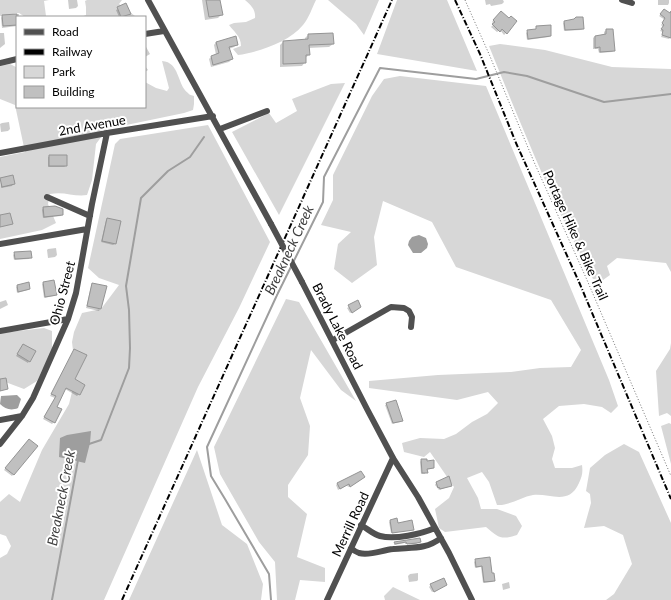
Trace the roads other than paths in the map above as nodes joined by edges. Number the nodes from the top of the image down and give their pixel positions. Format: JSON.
{"nodes":[{"id":1,"x":148,"y":0,"type":"edge"},
{"id":2,"x":622,"y":0,"type":"edge"},
{"id":3,"x":632,"y":3,"type":"dead end"},
{"id":4,"x":164,"y":31,"type":"junction"},
{"id":5,"x":146,"y":34,"type":"edge"},
{"id":6,"x":16,"y":60,"type":"edge"},
{"id":7,"x":0,"y":63,"type":"edge"},
{"id":8,"x":267,"y":112,"type":"dead end"},
{"id":9,"x":213,"y":116,"type":"junction"},
{"id":10,"x":220,"y":129,"type":"junction"},
{"id":11,"x":107,"y":133,"type":"junction"},
{"id":12,"x":0,"y":154,"type":"edge"},
{"id":13,"x":47,"y":197,"type":"dead end"},
{"id":14,"x":90,"y":216,"type":"junction"},
{"id":15,"x":87,"y":229,"type":"junction"},
{"id":16,"x":0,"y":244,"type":"edge"},
{"id":17,"x":68,"y":319,"type":"junction"},
{"id":18,"x":411,"y":327,"type":"dead end"},
{"id":19,"x":0,"y":331,"type":"edge"},
{"id":20,"x":333,"y":340,"type":"junction"},
{"id":21,"x":22,"y":416,"type":"junction"},
{"id":22,"x":0,"y":420,"type":"edge"},
{"id":23,"x":0,"y":444,"type":"edge"},
{"id":24,"x":393,"y":458,"type":"junction"},
{"id":25,"x":361,"y":525,"type":"junction"},
{"id":26,"x":435,"y":528,"type":"junction"},
{"id":27,"x":441,"y":538,"type":"junction"},
{"id":28,"x":351,"y":548,"type":"junction"},
{"id":29,"x":327,"y":600,"type":"edge"},
{"id":30,"x":472,"y":600,"type":"edge"}],
"edges":[{"from":1,"to":4,"type":"street","name":"Brady Lake Road"},
{"from":2,"to":3,"type":"street"},
{"from":4,"to":5,"type":"street"},
{"from":4,"to":9,"type":"street","name":"Brady Lake Road"},
{"from":6,"to":7,"type":"street"},
{"from":8,"to":10,"type":"street"},
{"from":9,"to":10,"type":"street","name":"Brady Lake Road"},
{"from":9,"to":11,"type":"street","name":"2nd Avenue"},
{"from":10,"to":20,"type":"street","name":"Brady Lake Road","bridge":true},
{"from":11,"to":12,"type":"street","name":"2nd Avenue"},
{"from":11,"to":14,"type":"street","name":"Ohio Street"},
{"from":13,"to":14,"type":"street"},
{"from":14,"to":15,"type":"street","name":"Ohio Street"},
{"from":15,"to":16,"type":"street"},
{"from":15,"to":17,"type":"street","name":"Ohio Street"},
{"from":17,"to":19,"type":"street"},
{"from":17,"to":21,"type":"street","name":"Ohio Street"},
{"from":18,"to":20,"type":"street"},
{"from":20,"to":24,"type":"street","name":"Brady Lake Road"},
{"from":21,"to":22,"type":"street"},
{"from":21,"to":23,"type":"street","name":"Ohio Street"},
{"from":24,"to":25,"type":"street","name":"Merrill Road"},
{"from":24,"to":26,"type":"street","name":"Brady Lake Road"},
{"from":25,"to":26,"type":"street"},
{"from":25,"to":28,"type":"street","name":"Merrill Road"},
{"from":26,"to":27,"type":"street","name":"Brady Lake Road"},
{"from":27,"to":28,"type":"street"},
{"from":27,"to":30,"type":"street","name":"Brady Lake Road"},
{"from":28,"to":29,"type":"street","name":"Merrill Road"}]}
